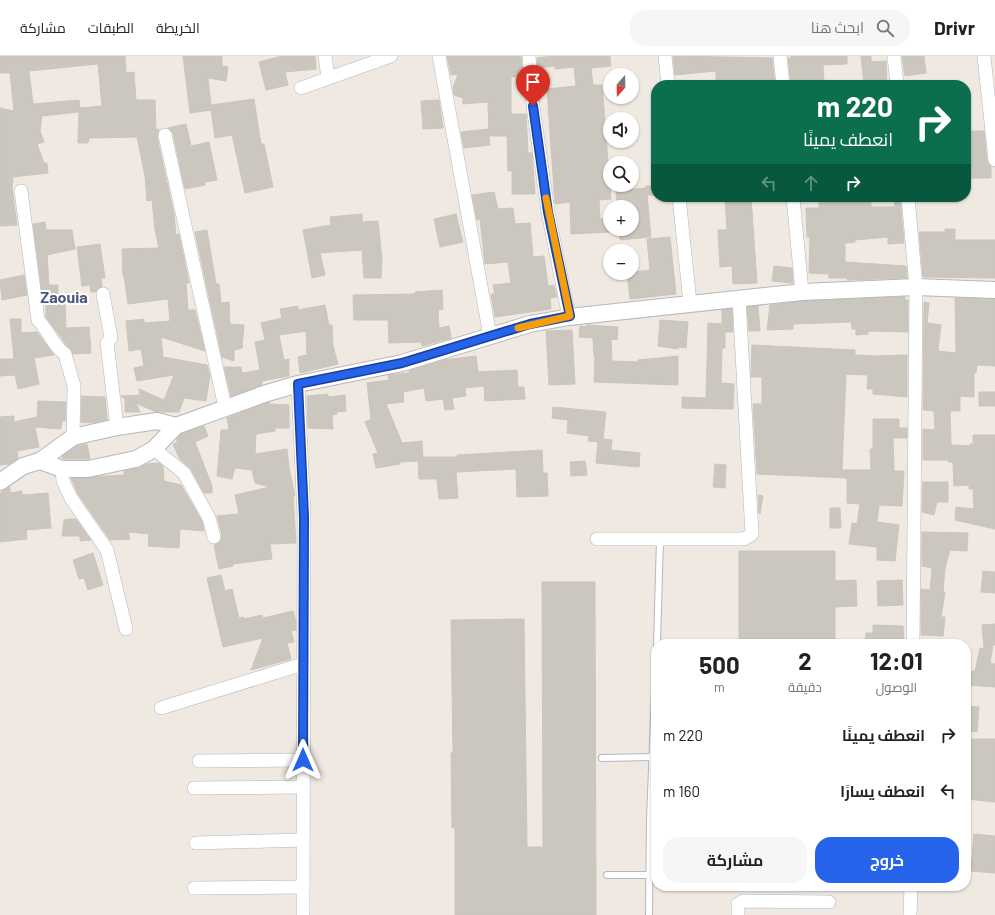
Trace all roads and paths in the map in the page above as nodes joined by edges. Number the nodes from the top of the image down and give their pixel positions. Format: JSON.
{"nodes":[{"id":1,"x":325,"y":56,"type":"edge"},
{"id":2,"x":391,"y":56,"type":"edge"},
{"id":3,"x":439,"y":56,"type":"edge"},
{"id":4,"x":529,"y":56,"type":"edge"},
{"id":5,"x":665,"y":56,"type":"edge"},
{"id":6,"x":780,"y":56,"type":"edge"},
{"id":7,"x":894,"y":56,"type":"edge"},
{"id":8,"x":984,"y":56,"type":"edge"},
{"id":9,"x":328,"y":78,"type":"junction"},
{"id":10,"x":667,"y":80,"type":"edge"},
{"id":11,"x":782,"y":80,"type":"edge"},
{"id":12,"x":896,"y":80,"type":"edge"},
{"id":13,"x":301,"y":88,"type":"dead end"},
{"id":14,"x":165,"y":135,"type":"dead end"},
{"id":15,"x":995,"y":160,"type":"edge"},
{"id":16,"x":21,"y":191,"type":"dead end"},
{"id":17,"x":680,"y":202,"type":"edge"},
{"id":18,"x":793,"y":202,"type":"edge"},
{"id":19,"x":908,"y":202,"type":"edge"},
{"id":20,"x":916,"y":287,"type":"junction"},
{"id":21,"x":995,"y":290,"type":"edge"},
{"id":22,"x":802,"y":292,"type":"junction"},
{"id":23,"x":103,"y":294,"type":"dead end"},
{"id":24,"x":739,"y":299,"type":"junction"},
{"id":25,"x":690,"y":303,"type":"junction"},
{"id":26,"x":570,"y":316,"type":"junction"},
{"id":27,"x":490,"y":336,"type":"junction"},
{"id":28,"x":298,"y":384,"type":"junction"},
{"id":29,"x":225,"y":407,"type":"junction"},
{"id":30,"x":176,"y":426,"type":"junction"},
{"id":31,"x":117,"y":427,"type":"junction"},
{"id":32,"x":73,"y":437,"type":"junction"},
{"id":33,"x":154,"y":449,"type":"junction"},
{"id":34,"x":40,"y":461,"type":"junction"},
{"id":35,"x":62,"y":469,"type":"junction"},
{"id":36,"x":0,"y":482,"type":"edge"},
{"id":37,"x":214,"y":537,"type":"dead end"},
{"id":38,"x":597,"y":538,"type":"dead end"},
{"id":39,"x":660,"y":539,"type":"junction"},
{"id":40,"x":126,"y":629,"type":"dead end"},
{"id":41,"x":657,"y":639,"type":"edge"},
{"id":42,"x":913,"y":639,"type":"edge"},
{"id":43,"x":303,"y":664,"type":"junction"},
{"id":44,"x":161,"y":708,"type":"dead end"},
{"id":45,"x":651,"y":757,"type":"edge"},
{"id":46,"x":602,"y":758,"type":"dead end"},
{"id":47,"x":199,"y":760,"type":"dead end"},
{"id":48,"x":303,"y":760,"type":"junction"},
{"id":49,"x":303,"y":787,"type":"junction"},
{"id":50,"x":194,"y":788,"type":"dead end"},
{"id":51,"x":651,"y":836,"type":"edge"},
{"id":52,"x":303,"y":840,"type":"junction"},
{"id":53,"x":196,"y":843,"type":"dead end"},
{"id":54,"x":607,"y":875,"type":"dead end"},
{"id":55,"x":650,"y":875,"type":"junction"},
{"id":56,"x":303,"y":887,"type":"junction"},
{"id":57,"x":194,"y":888,"type":"dead end"},
{"id":58,"x":911,"y":891,"type":"edge"},
{"id":59,"x":829,"y":902,"type":"dead end"},
{"id":60,"x":303,"y":915,"type":"edge"},
{"id":61,"x":649,"y":915,"type":"edge"},
{"id":62,"x":738,"y":915,"type":"edge"},
{"id":63,"x":910,"y":915,"type":"edge"}],
"edges":[{"from":1,"to":9,"type":"street"},
{"from":2,"to":9,"type":"street"},
{"from":3,"to":27,"type":"street"},
{"from":4,"to":26,"type":"street"},
{"from":5,"to":10,"type":"street"},
{"from":6,"to":11,"type":"street"},
{"from":7,"to":12,"type":"street"},
{"from":8,"to":15,"type":"street"},
{"from":9,"to":13,"type":"street"},
{"from":14,"to":29,"type":"street"},
{"from":16,"to":32,"type":"street"},
{"from":17,"to":25,"type":"street"},
{"from":18,"to":22,"type":"street"},
{"from":19,"to":20,"type":"street"},
{"from":20,"to":21,"type":"street"},
{"from":20,"to":22,"type":"street"},
{"from":20,"to":42,"type":"street"},
{"from":22,"to":24,"type":"street"},
{"from":23,"to":31,"type":"street"},
{"from":24,"to":25,"type":"street"},
{"from":24,"to":39,"type":"street"},
{"from":25,"to":26,"type":"street"},
{"from":26,"to":27,"type":"street"},
{"from":27,"to":28,"type":"street"},
{"from":28,"to":29,"type":"street"},
{"from":28,"to":43,"type":"street"},
{"from":29,"to":30,"type":"street"},
{"from":30,"to":31,"type":"street"},
{"from":30,"to":33,"type":"street"},
{"from":31,"to":32,"type":"street"},
{"from":32,"to":34,"type":"street"},
{"from":33,"to":35,"type":"street"},
{"from":33,"to":37,"type":"street"},
{"from":34,"to":35,"type":"street"},
{"from":34,"to":36,"type":"street"},
{"from":35,"to":40,"type":"street"},
{"from":38,"to":39,"type":"street"},
{"from":39,"to":41,"type":"lane"},
{"from":43,"to":44,"type":"street"},
{"from":43,"to":48,"type":"street"},
{"from":45,"to":46,"type":"lane"},
{"from":47,"to":48,"type":"street"},
{"from":48,"to":49,"type":"street"},
{"from":49,"to":50,"type":"street"},
{"from":49,"to":52,"type":"street"},
{"from":51,"to":55,"type":"lane"},
{"from":52,"to":53,"type":"street"},
{"from":52,"to":56,"type":"street"},
{"from":54,"to":55,"type":"lane"},
{"from":55,"to":61,"type":"lane"},
{"from":56,"to":57,"type":"street"},
{"from":56,"to":60,"type":"street"},
{"from":58,"to":63,"type":"street"},
{"from":59,"to":62,"type":"street"}]}
